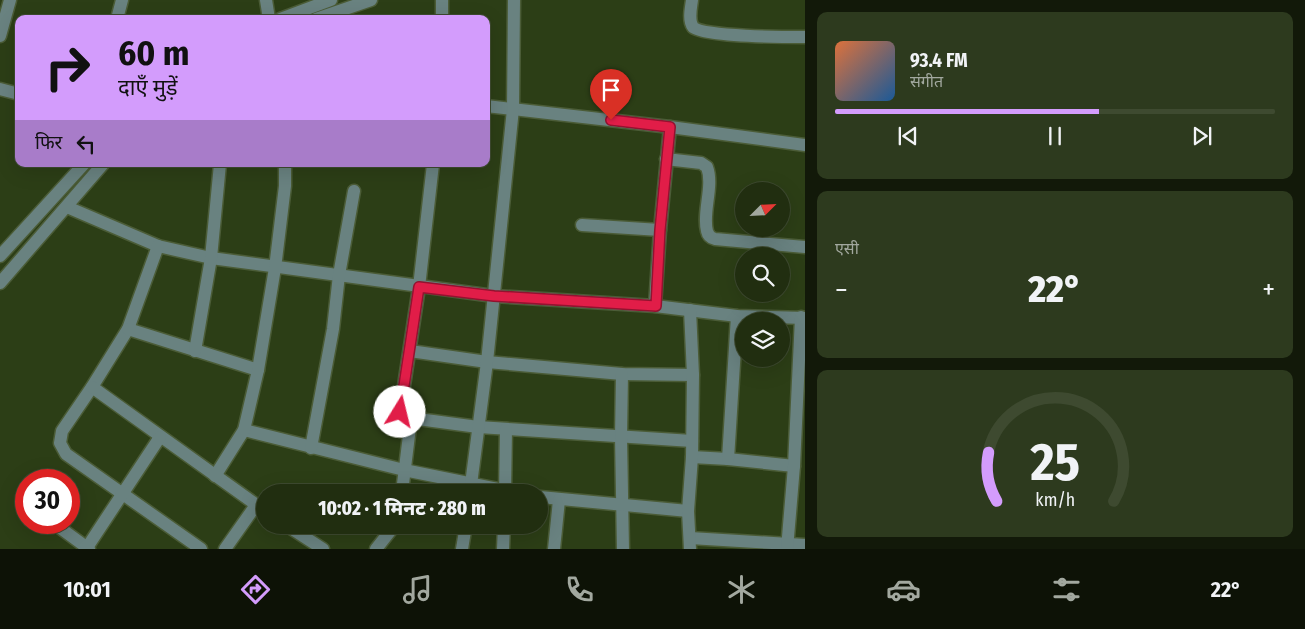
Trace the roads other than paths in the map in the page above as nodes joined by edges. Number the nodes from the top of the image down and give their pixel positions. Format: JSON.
{"nodes":[{"id":1,"x":10,"y":0,"type":"edge"},
{"id":2,"x":122,"y":0,"type":"edge"},
{"id":3,"x":266,"y":0,"type":"edge"},
{"id":4,"x":371,"y":0,"type":"edge"},
{"id":5,"x":442,"y":0,"type":"edge"},
{"id":6,"x":514,"y":0,"type":"edge"},
{"id":7,"x":692,"y":0,"type":"edge"},
{"id":8,"x":323,"y":1,"type":"edge"},
{"id":9,"x":118,"y":15,"type":"edge"},
{"id":10,"x":268,"y":15,"type":"edge"},
{"id":11,"x":290,"y":15,"type":"edge"},
{"id":12,"x":327,"y":15,"type":"edge"},
{"id":13,"x":442,"y":15,"type":"edge"},
{"id":14,"x":0,"y":36,"type":"edge"},
{"id":15,"x":805,"y":37,"type":"edge"},
{"id":16,"x":0,"y":89,"type":"edge"},
{"id":17,"x":15,"y":93,"type":"edge"},
{"id":18,"x":490,"y":106,"type":"edge"},
{"id":19,"x":513,"y":109,"type":"junction"},
{"id":20,"x":670,"y":127,"type":"junction"},
{"id":21,"x":805,"y":145,"type":"edge"},
{"id":22,"x":666,"y":160,"type":"junction"},
{"id":23,"x":81,"y":167,"type":"edge"},
{"id":24,"x":101,"y":167,"type":"edge"},
{"id":25,"x":220,"y":167,"type":"edge"},
{"id":26,"x":285,"y":167,"type":"edge"},
{"id":27,"x":434,"y":167,"type":"edge"},
{"id":28,"x":354,"y":191,"type":"dead end"},
{"id":29,"x":67,"y":207,"type":"junction"},
{"id":30,"x":582,"y":225,"type":"dead end"},
{"id":31,"x":660,"y":230,"type":"junction"},
{"id":32,"x":0,"y":236,"type":"edge"},
{"id":33,"x":13,"y":241,"type":"junction"},
{"id":34,"x":158,"y":246,"type":"junction"},
{"id":35,"x":805,"y":247,"type":"edge"},
{"id":36,"x":0,"y":256,"type":"edge"},
{"id":37,"x":211,"y":258,"type":"junction"},
{"id":38,"x":275,"y":268,"type":"junction"},
{"id":39,"x":339,"y":275,"type":"junction"},
{"id":40,"x":0,"y":284,"type":"edge"},
{"id":41,"x":419,"y":287,"type":"junction"},
{"id":42,"x":494,"y":296,"type":"junction"},
{"id":43,"x":656,"y":306,"type":"junction"},
{"id":44,"x":690,"y":310,"type":"junction"},
{"id":45,"x":735,"y":316,"type":"edge"},
{"id":46,"x":790,"y":318,"type":"edge"},
{"id":47,"x":803,"y":318,"type":"edge"},
{"id":48,"x":128,"y":329,"type":"junction"},
{"id":49,"x":735,"y":348,"type":"edge"},
{"id":50,"x":410,"y":351,"type":"junction"},
{"id":51,"x":195,"y":352,"type":"junction"},
{"id":52,"x":486,"y":362,"type":"junction"},
{"id":53,"x":258,"y":370,"type":"junction"},
{"id":54,"x":622,"y":374,"type":"junction"},
{"id":55,"x":693,"y":375,"type":"junction"},
{"id":56,"x":92,"y":387,"type":"junction"},
{"id":57,"x":411,"y":419,"type":"junction"},
{"id":58,"x":478,"y":427,"type":"junction"},
{"id":59,"x":506,"y":429,"type":"junction"},
{"id":60,"x":244,"y":430,"type":"junction"},
{"id":61,"x":621,"y":437,"type":"junction"},
{"id":62,"x":160,"y":438,"type":"junction"},
{"id":63,"x":692,"y":440,"type":"junction"},
{"id":64,"x":311,"y":448,"type":"junction"},
{"id":65,"x":692,"y":457,"type":"junction"},
{"id":66,"x":728,"y":459,"type":"junction"},
{"id":67,"x":794,"y":466,"type":"junction"},
{"id":68,"x":404,"y":470,"type":"junction"},
{"id":69,"x":215,"y":476,"type":"junction"},
{"id":70,"x":403,"y":484,"type":"edge"},
{"id":71,"x":455,"y":484,"type":"edge"},
{"id":72,"x":471,"y":484,"type":"edge"},
{"id":73,"x":508,"y":484,"type":"edge"},
{"id":74,"x":123,"y":495,"type":"junction"},
{"id":75,"x":548,"y":498,"type":"edge"},
{"id":76,"x":559,"y":500,"type":"junction"},
{"id":77,"x":256,"y":505,"type":"edge"},
{"id":78,"x":623,"y":505,"type":"junction"},
{"id":79,"x":688,"y":511,"type":"junction"},
{"id":80,"x":256,"y":513,"type":"edge"},
{"id":81,"x":68,"y":534,"type":"edge"},
{"id":82,"x":300,"y":534,"type":"edge"},
{"id":83,"x":388,"y":534,"type":"edge"},
{"id":84,"x":464,"y":534,"type":"edge"},
{"id":85,"x":504,"y":534,"type":"edge"},
{"id":86,"x":690,"y":544,"type":"edge"},
{"id":87,"x":805,"y":545,"type":"edge"},
{"id":88,"x":787,"y":547,"type":"edge"},
{"id":89,"x":87,"y":549,"type":"edge"},
{"id":90,"x":201,"y":549,"type":"edge"},
{"id":91,"x":225,"y":549,"type":"edge"},
{"id":92,"x":323,"y":549,"type":"edge"},
{"id":93,"x":376,"y":549,"type":"edge"},
{"id":94,"x":462,"y":549,"type":"edge"},
{"id":95,"x":503,"y":549,"type":"edge"},
{"id":96,"x":554,"y":549,"type":"edge"},
{"id":97,"x":623,"y":549,"type":"edge"}],
"edges":[{"from":1,"to":14,"type":"street"},
{"from":2,"to":9,"type":"street"},
{"from":3,"to":10,"type":"street"},
{"from":4,"to":12,"type":"street"},
{"from":5,"to":13,"type":"street"},
{"from":6,"to":19,"type":"street"},
{"from":7,"to":15,"type":"street"},
{"from":8,"to":11,"type":"street"},
{"from":16,"to":17,"type":"street"},
{"from":18,"to":19,"type":"street"},
{"from":19,"to":20,"type":"street"},
{"from":19,"to":42,"type":"street"},
{"from":20,"to":21,"type":"street"},
{"from":20,"to":22,"type":"street"},
{"from":22,"to":31,"type":"street"},
{"from":22,"to":35,"type":"street"},
{"from":23,"to":33,"type":"street"},
{"from":24,"to":29,"type":"street"},
{"from":25,"to":37,"type":"street"},
{"from":26,"to":38,"type":"street"},
{"from":27,"to":41,"type":"street"},
{"from":28,"to":39,"type":"street"},
{"from":29,"to":34,"type":"street"},
{"from":29,"to":40,"type":"street"},
{"from":30,"to":31,"type":"street"},
{"from":31,"to":43,"type":"street"},
{"from":32,"to":33,"type":"street"},
{"from":33,"to":36,"type":"street"},
{"from":34,"to":37,"type":"street"},
{"from":34,"to":48,"type":"street"},
{"from":37,"to":38,"type":"street"},
{"from":37,"to":51,"type":"street"},
{"from":38,"to":39,"type":"street"},
{"from":38,"to":53,"type":"street"},
{"from":39,"to":41,"type":"street"},
{"from":39,"to":64,"type":"street"},
{"from":41,"to":42,"type":"street"},
{"from":41,"to":50,"type":"street"},
{"from":42,"to":43,"type":"street"},
{"from":42,"to":52,"type":"street"},
{"from":43,"to":44,"type":"street"},
{"from":44,"to":45,"type":"street"},
{"from":44,"to":55,"type":"street"},
{"from":46,"to":47,"type":"street"},
{"from":47,"to":67,"type":"street"},
{"from":48,"to":51,"type":"street"},
{"from":48,"to":56,"type":"street"},
{"from":49,"to":66,"type":"street"},
{"from":50,"to":52,"type":"street"},
{"from":50,"to":57,"type":"street"},
{"from":51,"to":53,"type":"street"},
{"from":52,"to":54,"type":"street"},
{"from":52,"to":58,"type":"street"},
{"from":53,"to":60,"type":"street"},
{"from":54,"to":55,"type":"street"},
{"from":54,"to":61,"type":"street"},
{"from":55,"to":63,"type":"street"},
{"from":56,"to":62,"type":"street"},
{"from":56,"to":74,"type":"street"},
{"from":57,"to":58,"type":"street"},
{"from":57,"to":68,"type":"street"},
{"from":58,"to":59,"type":"street"},
{"from":58,"to":72,"type":"street"},
{"from":59,"to":61,"type":"street"},
{"from":59,"to":73,"type":"street"},
{"from":60,"to":64,"type":"street"},
{"from":60,"to":69,"type":"street"},
{"from":61,"to":63,"type":"street"},
{"from":61,"to":78,"type":"street"},
{"from":62,"to":69,"type":"street"},
{"from":62,"to":74,"type":"street"},
{"from":63,"to":65,"type":"street"},
{"from":64,"to":68,"type":"street"},
{"from":65,"to":66,"type":"street"},
{"from":65,"to":79,"type":"street"},
{"from":66,"to":67,"type":"street"},
{"from":67,"to":88,"type":"street"},
{"from":68,"to":70,"type":"street"},
{"from":68,"to":71,"type":"street"},
{"from":69,"to":77,"type":"street"},
{"from":74,"to":89,"type":"street"},
{"from":74,"to":90,"type":"street"},
{"from":75,"to":76,"type":"street"},
{"from":76,"to":78,"type":"street"},
{"from":76,"to":96,"type":"street"},
{"from":78,"to":79,"type":"street"},
{"from":78,"to":97,"type":"street"},
{"from":79,"to":86,"type":"street"},
{"from":80,"to":91,"type":"street"},
{"from":81,"to":89,"type":"street"},
{"from":82,"to":92,"type":"street"},
{"from":83,"to":93,"type":"street"},
{"from":84,"to":94,"type":"street"},
{"from":85,"to":95,"type":"street"},
{"from":86,"to":88,"type":"street"},
{"from":87,"to":88,"type":"street"}]}
